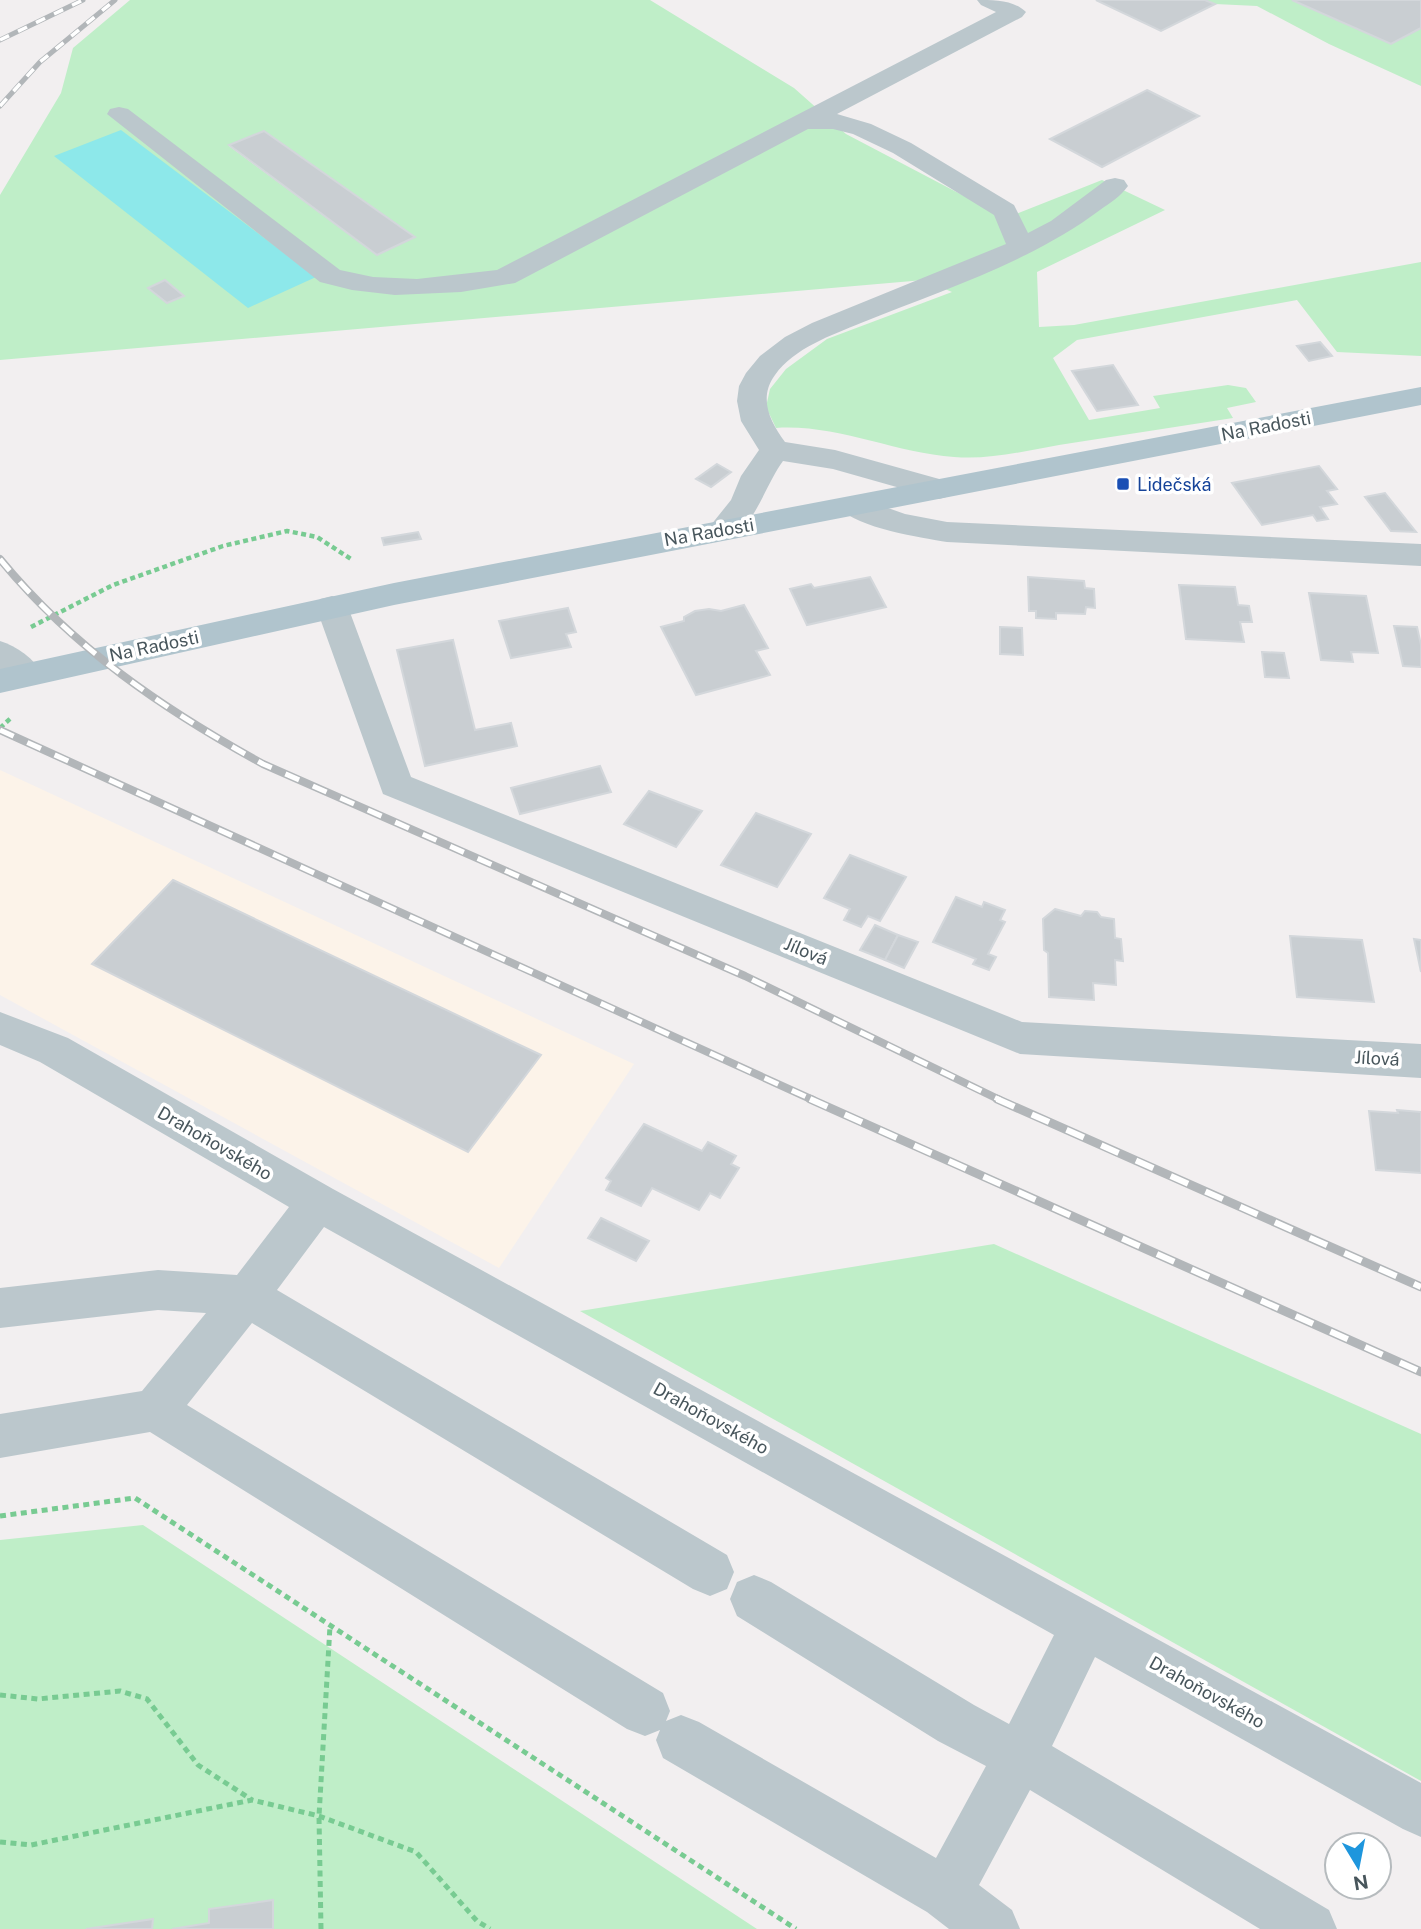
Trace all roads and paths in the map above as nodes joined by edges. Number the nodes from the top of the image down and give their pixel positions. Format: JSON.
{"nodes":[{"id":1,"x":989,"y":0,"type":"edge"},
{"id":2,"x":119,"y":114,"type":"dead end"},
{"id":3,"x":803,"y":122,"type":"junction"},
{"id":4,"x":1115,"y":186,"type":"dead end"},
{"id":5,"x":1021,"y":248,"type":"junction"},
{"id":6,"x":1421,"y":396,"type":"edge"},
{"id":7,"x":775,"y":450,"type":"junction"},
{"id":8,"x":939,"y":489,"type":"junction"},
{"id":9,"x":854,"y":506,"type":"junction"},
{"id":10,"x":723,"y":530,"type":"junction"},
{"id":11,"x":1421,"y":555,"type":"edge"},
{"id":12,"x":351,"y":559,"type":"dead end"},
{"id":13,"x":332,"y":607,"type":"junction"},
{"id":14,"x":24,"y":630,"type":"dead end"},
{"id":15,"x":0,"y":653,"type":"edge"},
{"id":16,"x":13,"y":677,"type":"edge"},
{"id":17,"x":0,"y":1028,"type":"edge"},
{"id":18,"x":1421,"y":1060,"type":"edge"},
{"id":19,"x":318,"y":1202,"type":"junction"},
{"id":20,"x":247,"y":1296,"type":"junction"},
{"id":21,"x":0,"y":1308,"type":"edge"},
{"id":22,"x":155,"y":1410,"type":"junction"},
{"id":23,"x":0,"y":1436,"type":"edge"},
{"id":24,"x":0,"y":1516,"type":"edge"},
{"id":25,"x":710,"y":1572,"type":"dead end"},
{"id":26,"x":754,"y":1599,"type":"dead end"},
{"id":27,"x":330,"y":1625,"type":"junction"},
{"id":28,"x":1085,"y":1625,"type":"junction"},
{"id":29,"x":0,"y":1695,"type":"edge"},
{"id":30,"x":1020,"y":1756,"type":"junction"},
{"id":31,"x":252,"y":1800,"type":"junction"},
{"id":32,"x":1421,"y":1811,"type":"edge"},
{"id":33,"x":319,"y":1816,"type":"junction"},
{"id":34,"x":0,"y":1842,"type":"edge"},
{"id":35,"x":946,"y":1893,"type":"junction"},
{"id":36,"x":321,"y":1929,"type":"edge"},
{"id":37,"x":490,"y":1929,"type":"edge"},
{"id":38,"x":796,"y":1929,"type":"edge"},
{"id":39,"x":993,"y":1929,"type":"edge"},
{"id":40,"x":1310,"y":1929,"type":"edge"}],
"edges":[{"from":1,"to":3,"type":"street"},
{"from":2,"to":3,"type":"street"},
{"from":3,"to":5,"type":"street"},
{"from":4,"to":5,"type":"street"},
{"from":5,"to":7,"type":"street"},
{"from":6,"to":8,"type":"main road","name":"Na Radosti"},
{"from":7,"to":8,"type":"street"},
{"from":7,"to":10,"type":"street"},
{"from":8,"to":9,"type":"main road","name":"Na Radosti"},
{"from":9,"to":10,"type":"main road","name":"Na Radosti"},
{"from":9,"to":11,"type":"street"},
{"from":10,"to":13,"type":"main road","name":"Na Radosti"},
{"from":12,"to":14,"type":"path"},
{"from":13,"to":16,"type":"main road","name":"Na Radosti"},
{"from":13,"to":18,"type":"street","name":"Jílová"},
{"from":15,"to":16,"type":"street"},
{"from":17,"to":19,"type":"street","name":"Drahoňovského"},
{"from":19,"to":20,"type":"street"},
{"from":19,"to":28,"type":"street","name":"Drahoňovského"},
{"from":20,"to":21,"type":"street"},
{"from":20,"to":22,"type":"street"},
{"from":20,"to":25,"type":"street"},
{"from":22,"to":23,"type":"street"},
{"from":22,"to":35,"type":"street"},
{"from":24,"to":27,"type":"path"},
{"from":26,"to":30,"type":"street"},
{"from":27,"to":33,"type":"path"},
{"from":27,"to":38,"type":"path"},
{"from":28,"to":30,"type":"street"},
{"from":28,"to":32,"type":"street","name":"Drahoňovského"},
{"from":29,"to":31,"type":"path"},
{"from":30,"to":35,"type":"street"},
{"from":30,"to":40,"type":"street"},
{"from":31,"to":33,"type":"path"},
{"from":31,"to":34,"type":"path"},
{"from":33,"to":36,"type":"path"},
{"from":33,"to":37,"type":"path"},
{"from":35,"to":39,"type":"street"}]}
